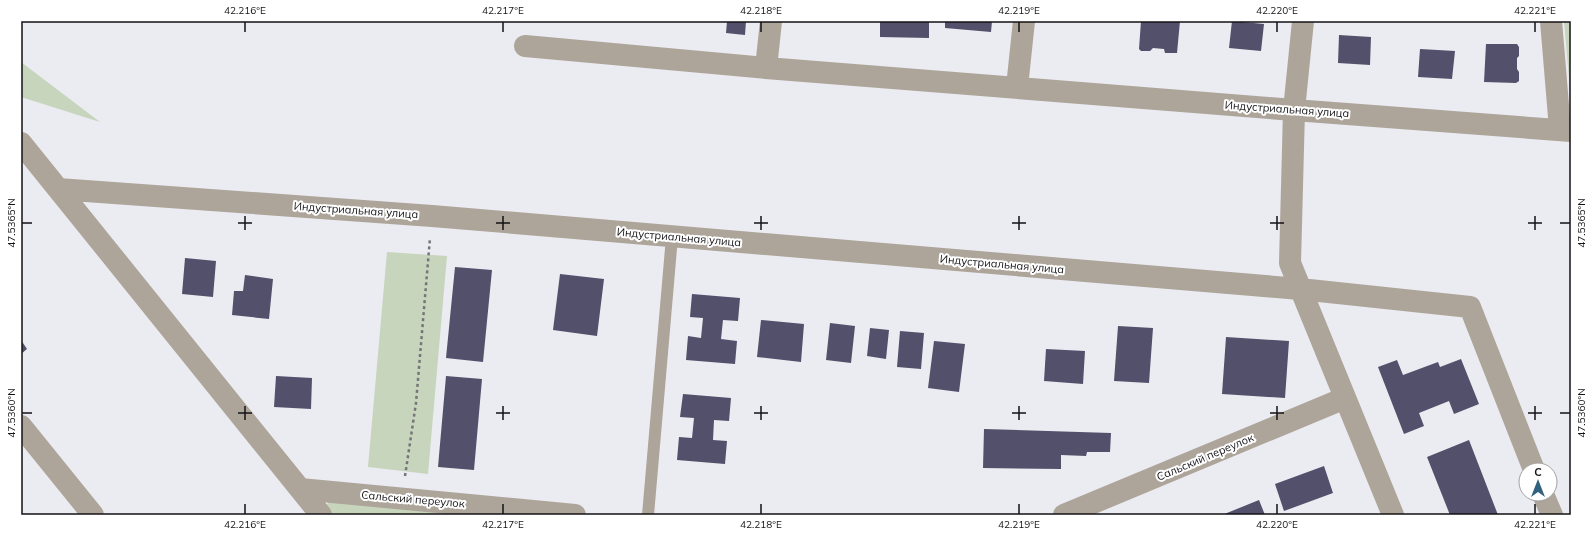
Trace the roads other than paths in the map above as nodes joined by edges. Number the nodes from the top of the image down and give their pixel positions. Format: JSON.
{"nodes":[{"id":1,"x":771,"y":21,"type":"edge"},
{"id":2,"x":1024,"y":21,"type":"edge"},
{"id":3,"x":1303,"y":21,"type":"edge"},
{"id":4,"x":1551,"y":21,"type":"edge"},
{"id":5,"x":525,"y":46,"type":"dead end"},
{"id":6,"x":766,"y":68,"type":"junction"},
{"id":7,"x":1017,"y":87,"type":"junction"},
{"id":8,"x":1294,"y":110,"type":"junction"},
{"id":9,"x":1566,"y":130,"type":"edge"},
{"id":10,"x":21,"y":143,"type":"edge"},
{"id":11,"x":58,"y":189,"type":"junction"},
{"id":12,"x":672,"y":237,"type":"junction"},
{"id":13,"x":1300,"y":289,"type":"junction"},
{"id":14,"x":1345,"y":398,"type":"junction"},
{"id":15,"x":21,"y":426,"type":"edge"},
{"id":16,"x":1531,"y":462,"type":"edge"},
{"id":17,"x":300,"y":489,"type":"junction"},
{"id":18,"x":1546,"y":502,"type":"edge"},
{"id":19,"x":93,"y":515,"type":"edge"},
{"id":20,"x":321,"y":515,"type":"edge"},
{"id":21,"x":575,"y":515,"type":"edge"},
{"id":22,"x":648,"y":515,"type":"edge"},
{"id":23,"x":1064,"y":515,"type":"edge"},
{"id":24,"x":1393,"y":515,"type":"edge"},
{"id":25,"x":1552,"y":515,"type":"edge"}],
"edges":[{"from":1,"to":6,"type":"street"},
{"from":2,"to":7,"type":"street"},
{"from":3,"to":8,"type":"street"},
{"from":4,"to":9,"type":"street"},
{"from":5,"to":6,"type":"street","name":"Индустриальная улица"},
{"from":6,"to":7,"type":"street","name":"Индустриальная улица"},
{"from":7,"to":8,"type":"street","name":"Индустриальная улица"},
{"from":8,"to":9,"type":"street","name":"Индустриальная улица"},
{"from":8,"to":13,"type":"street"},
{"from":10,"to":11,"type":"street"},
{"from":11,"to":12,"type":"street","name":"Индустриальная улица"},
{"from":11,"to":17,"type":"street"},
{"from":12,"to":13,"type":"street","name":"Индустриальная улица"},
{"from":12,"to":22,"type":"lane"},
{"from":13,"to":14,"type":"street"},
{"from":13,"to":16,"type":"street","name":"Индустриальная улица"},
{"from":14,"to":23,"type":"street","name":"Сальский переулок"},
{"from":14,"to":24,"type":"street"},
{"from":15,"to":19,"type":"street"},
{"from":17,"to":20,"type":"street"},
{"from":17,"to":21,"type":"street","name":"Сальский переулок"},
{"from":18,"to":25,"type":"street"}]}
